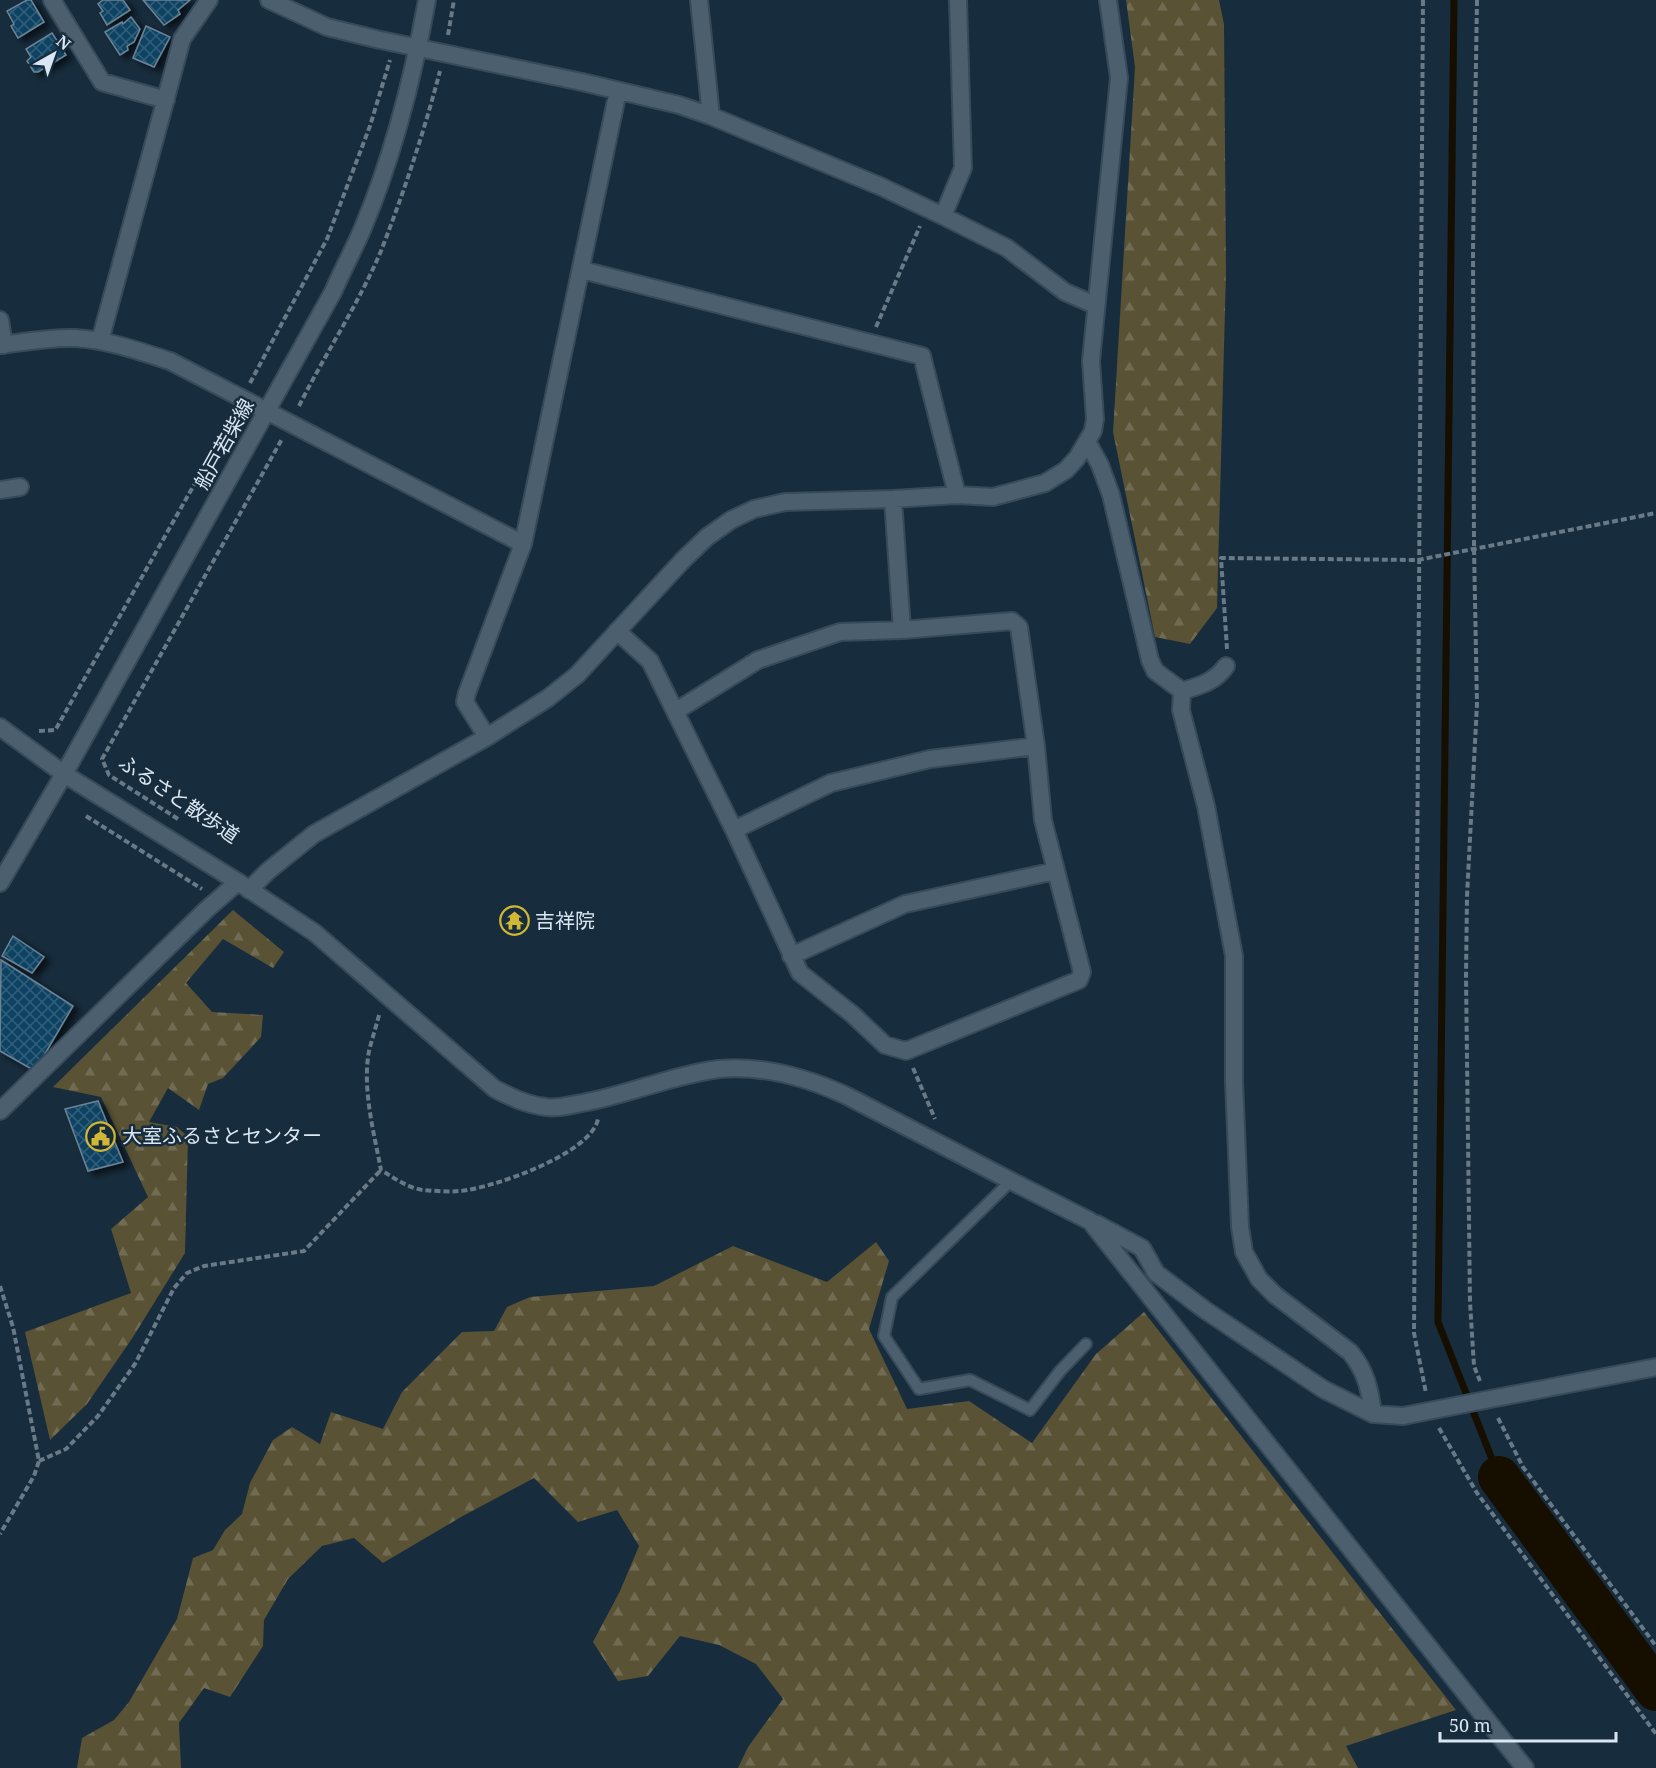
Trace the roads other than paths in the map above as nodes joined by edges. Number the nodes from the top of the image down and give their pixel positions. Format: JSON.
{"nodes":[{"id":1,"x":52,"y":0,"type":"edge"},
{"id":2,"x":209,"y":0,"type":"edge"},
{"id":3,"x":269,"y":0,"type":"edge"},
{"id":4,"x":427,"y":0,"type":"edge"},
{"id":5,"x":699,"y":0,"type":"edge"},
{"id":6,"x":958,"y":0,"type":"edge"},
{"id":7,"x":1108,"y":0,"type":"edge"},
{"id":8,"x":419,"y":47,"type":"junction"},
{"id":9,"x":618,"y":90,"type":"junction"},
{"id":10,"x":166,"y":100,"type":"junction"},
{"id":11,"x":711,"y":116,"type":"junction"},
{"id":12,"x":943,"y":216,"type":"junction"},
{"id":13,"x":582,"y":270,"type":"junction"},
{"id":14,"x":1095,"y":305,"type":"junction"},
{"id":15,"x":0,"y":320,"type":"edge"},
{"id":16,"x":100,"y":341,"type":"junction"},
{"id":17,"x":2,"y":345,"type":"edge"},
{"id":18,"x":266,"y":412,"type":"junction"},
{"id":19,"x":1088,"y":443,"type":"junction"},
{"id":20,"x":20,"y":488,"type":"dead end"},
{"id":21,"x":0,"y":490,"type":"edge"},
{"id":22,"x":957,"y":495,"type":"junction"},
{"id":23,"x":893,"y":499,"type":"junction"},
{"id":24,"x":523,"y":544,"type":"junction"},
{"id":25,"x":902,"y":630,"type":"junction"},
{"id":26,"x":617,"y":631,"type":"junction"},
{"id":27,"x":1226,"y":666,"type":"road end"},
{"id":28,"x":1182,"y":691,"type":"junction"},
{"id":29,"x":676,"y":711,"type":"junction"},
{"id":30,"x":0,"y":727,"type":"edge"},
{"id":31,"x":487,"y":736,"type":"junction"},
{"id":32,"x":1036,"y":746,"type":"junction"},
{"id":33,"x":64,"y":774,"type":"junction"},
{"id":34,"x":734,"y":830,"type":"junction"},
{"id":35,"x":1055,"y":871,"type":"junction"},
{"id":36,"x":0,"y":883,"type":"edge"},
{"id":37,"x":243,"y":886,"type":"junction"},
{"id":38,"x":791,"y":956,"type":"junction"},
{"id":39,"x":0,"y":1111,"type":"edge"},
{"id":40,"x":1015,"y":1183,"type":"junction"},
{"id":41,"x":1090,"y":1221,"type":"junction"},
{"id":42,"x":1086,"y":1344,"type":"dead end"},
{"id":43,"x":1656,"y":1367,"type":"edge"},
{"id":44,"x":1373,"y":1414,"type":"junction"},
{"id":45,"x":1524,"y":1768,"type":"edge"}],
"edges":[{"from":1,"to":10,"type":"street"},
{"from":2,"to":10,"type":"street"},
{"from":3,"to":8,"type":"street"},
{"from":4,"to":8,"type":"street","name":"船戸若柴線"},
{"from":5,"to":11,"type":"street"},
{"from":6,"to":12,"type":"street"},
{"from":7,"to":14,"type":"street"},
{"from":8,"to":9,"type":"street"},
{"from":8,"to":18,"type":"street","name":"船戸若柴線"},
{"from":9,"to":11,"type":"street"},
{"from":9,"to":13,"type":"street"},
{"from":10,"to":16,"type":"street"},
{"from":11,"to":12,"type":"street"},
{"from":12,"to":14,"type":"street"},
{"from":13,"to":22,"type":"street"},
{"from":13,"to":24,"type":"street"},
{"from":14,"to":19,"type":"street"},
{"from":15,"to":17,"type":"street"},
{"from":16,"to":17,"type":"street"},
{"from":16,"to":18,"type":"street"},
{"from":18,"to":24,"type":"street"},
{"from":18,"to":33,"type":"street","name":"船戸若柴線"},
{"from":19,"to":22,"type":"street"},
{"from":19,"to":28,"type":"street"},
{"from":20,"to":21,"type":"street"},
{"from":22,"to":23,"type":"street"},
{"from":23,"to":25,"type":"street"},
{"from":23,"to":26,"type":"street"},
{"from":24,"to":31,"type":"street"},
{"from":25,"to":29,"type":"street"},
{"from":25,"to":32,"type":"street"},
{"from":26,"to":29,"type":"street"},
{"from":26,"to":31,"type":"street"},
{"from":27,"to":28,"type":"street"},
{"from":28,"to":44,"type":"street"},
{"from":29,"to":34,"type":"street"},
{"from":30,"to":33,"type":"street"},
{"from":31,"to":37,"type":"street"},
{"from":32,"to":34,"type":"street"},
{"from":32,"to":35,"type":"street"},
{"from":33,"to":36,"type":"street","name":"船戸若柴線"},
{"from":33,"to":37,"type":"street"},
{"from":34,"to":38,"type":"street"},
{"from":35,"to":38,"type":"street"},
{"from":35,"to":38,"type":"street"},
{"from":37,"to":39,"type":"street"},
{"from":37,"to":40,"type":"street"},
{"from":40,"to":41,"type":"street"},
{"from":40,"to":42,"type":"lane"},
{"from":41,"to":44,"type":"street"},
{"from":41,"to":45,"type":"street"},
{"from":43,"to":44,"type":"street"}]}
